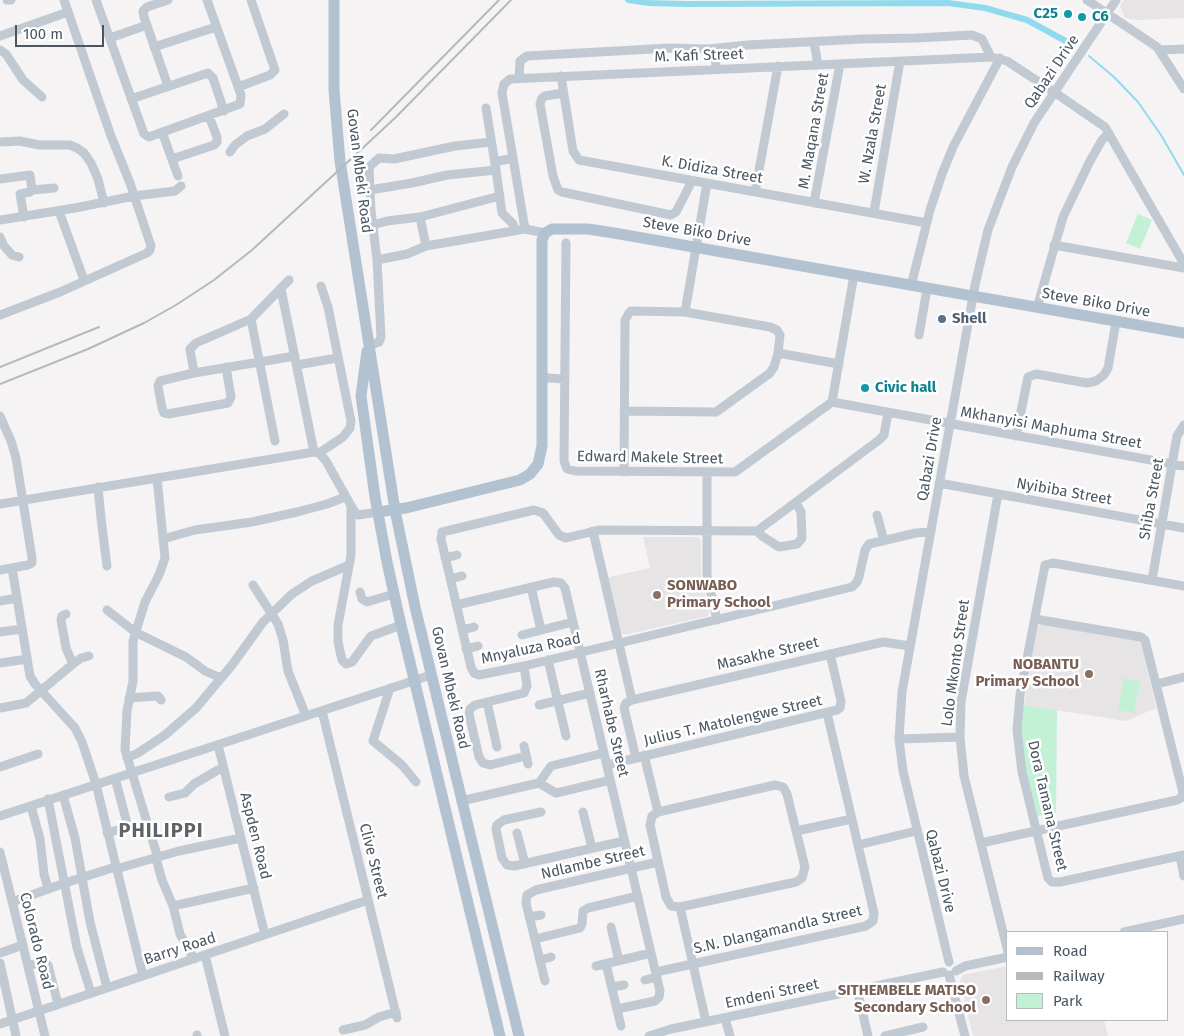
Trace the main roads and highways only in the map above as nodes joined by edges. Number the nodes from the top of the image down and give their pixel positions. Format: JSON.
{"nodes":[{"id":1,"x":334,"y":0,"type":"edge"},
{"id":2,"x":1184,"y":334,"type":"edge"},
{"id":3,"x":371,"y":344,"type":"junction"},
{"id":4,"x":395,"y":510,"type":"junction"},
{"id":5,"x":378,"y":512,"type":"junction"},
{"id":6,"x":500,"y":1036,"type":"edge"},
{"id":7,"x":519,"y":1036,"type":"edge"}],
"edges":[{"from":1,"to":3,"type":"main road","name":"Govan Mbeki Road"},
{"from":2,"to":4,"type":"main road","name":"Steve Biko Drive"},
{"from":3,"to":4,"type":"main road","name":"Govan Mbeki Road"},
{"from":3,"to":5,"type":"main road","name":"Govan Mbeki Road"},
{"from":4,"to":5,"type":"main road"},
{"from":4,"to":7,"type":"main road","name":"Govan Mbeki Road"},
{"from":5,"to":6,"type":"main road","name":"Govan Mbeki Road"}]}
